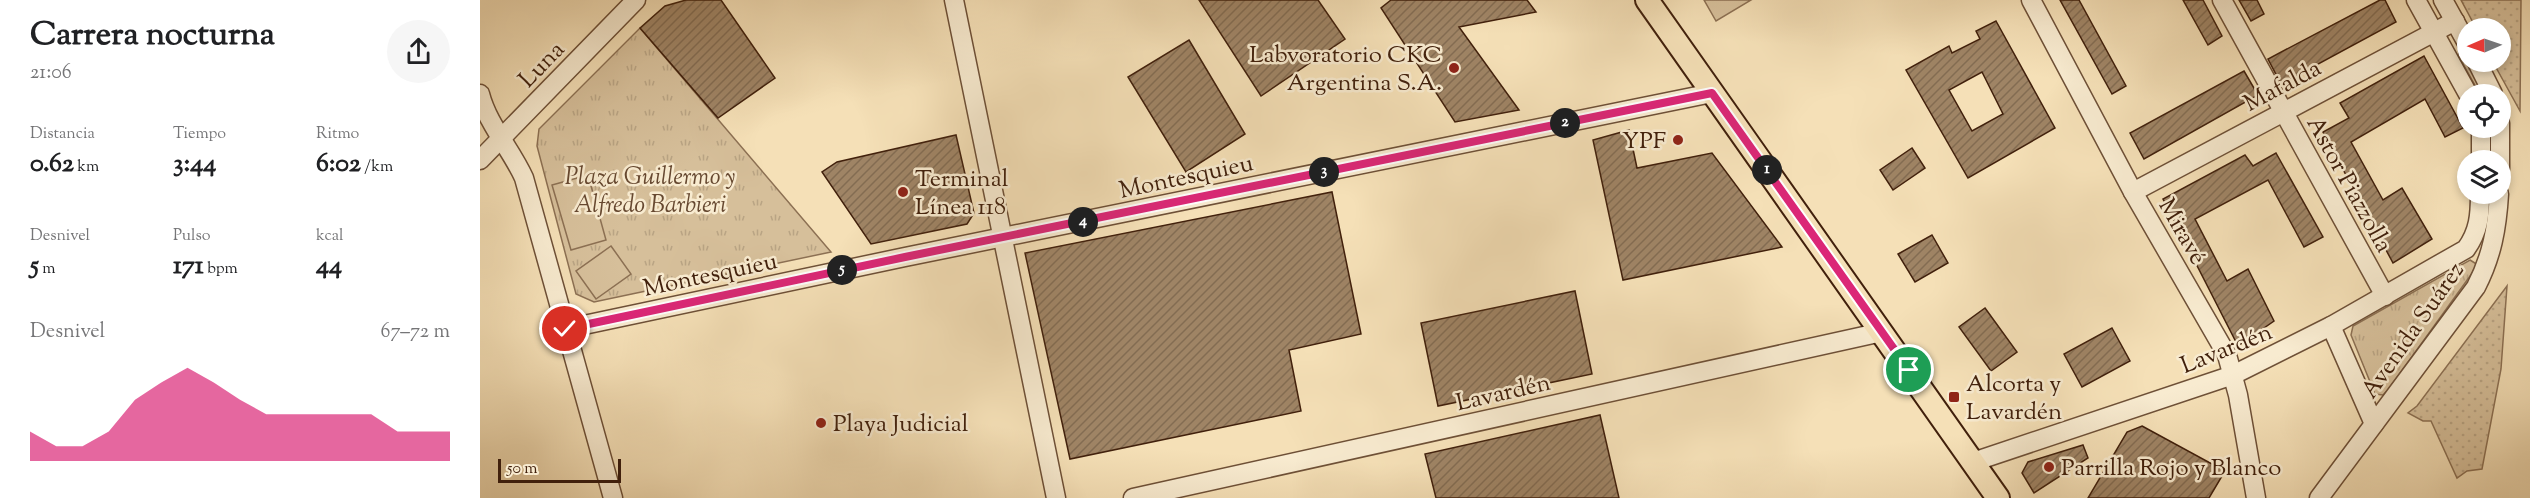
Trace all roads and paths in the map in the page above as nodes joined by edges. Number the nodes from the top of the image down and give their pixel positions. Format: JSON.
{"nodes":[{"id":1,"x":636,"y":0,"type":"edge"},
{"id":2,"x":954,"y":0,"type":"edge"},
{"id":3,"x":1647,"y":0,"type":"edge"},
{"id":4,"x":2031,"y":0,"type":"edge"},
{"id":5,"x":2222,"y":0,"type":"edge"},
{"id":6,"x":2416,"y":0,"type":"edge"},
{"id":7,"x":2443,"y":0,"type":"edge"},
{"id":8,"x":2454,"y":21,"type":"junction"},
{"id":9,"x":2457,"y":26,"type":"edge"},
{"id":10,"x":2435,"y":31,"type":"junction"},
{"id":11,"x":2463,"y":84,"type":"edge"},
{"id":12,"x":1712,"y":93,"type":"junction"},
{"id":13,"x":480,"y":94,"type":"edge"},
{"id":14,"x":2283,"y":112,"type":"junction"},
{"id":15,"x":501,"y":140,"type":"junction"},
{"id":16,"x":480,"y":160,"type":"edge"},
{"id":17,"x":2133,"y":192,"type":"junction"},
{"id":18,"x":2479,"y":204,"type":"edge"},
{"id":19,"x":2498,"y":204,"type":"edge"},
{"id":20,"x":2475,"y":236,"type":"joint"},
{"id":21,"x":1002,"y":238,"type":"junction"},
{"id":22,"x":2385,"y":296,"type":"junction"},
{"id":23,"x":2331,"y":326,"type":"junction"},
{"id":24,"x":565,"y":329,"type":"junction"},
{"id":25,"x":1882,"y":332,"type":"junction"},
{"id":26,"x":2233,"y":375,"type":"junction"},
{"id":27,"x":2374,"y":424,"type":"junction"},
{"id":28,"x":1973,"y":462,"type":"junction"},
{"id":29,"x":613,"y":498,"type":"edge"},
{"id":30,"x":1056,"y":498,"type":"edge"},
{"id":31,"x":1133,"y":498,"type":"edge"},
{"id":32,"x":1998,"y":498,"type":"edge"},
{"id":33,"x":2256,"y":498,"type":"edge"},
{"id":34,"x":2319,"y":498,"type":"edge"}],
"edges":[{"from":1,"to":15,"type":"street","name":"Luna"},
{"from":2,"to":21,"type":"street"},
{"from":3,"to":12,"type":"main road"},
{"from":4,"to":17,"type":"street","name":"Miravé"},
{"from":5,"to":14,"type":"street","name":"Astor Piazzolla"},
{"from":6,"to":10,"type":"street"},
{"from":7,"to":8,"type":"street"},
{"from":8,"to":9,"type":"street"},
{"from":8,"to":10,"type":"street","name":"Mafalda"},
{"from":10,"to":11,"type":"street"},
{"from":10,"to":14,"type":"street","name":"Mafalda"},
{"from":12,"to":21,"type":"street","name":"Montesquieu"},
{"from":12,"to":25,"type":"main road"},
{"from":13,"to":15,"type":"street"},
{"from":14,"to":17,"type":"street","name":"Mafalda"},
{"from":14,"to":22,"type":"street","name":"Astor Piazzolla"},
{"from":15,"to":16,"type":"street","name":"Luna"},
{"from":15,"to":24,"type":"street"},
{"from":17,"to":26,"type":"street","name":"Miravé"},
{"from":18,"to":20,"type":"street","name":"Avenida Suárez"},
{"from":19,"to":27,"type":"street","name":"Avenida Suárez"},
{"from":20,"to":22,"type":"street","name":"Lavardén"},
{"from":21,"to":24,"type":"street","name":"Montesquieu"},
{"from":21,"to":30,"type":"street"},
{"from":22,"to":23,"type":"street","name":"Lavardén"},
{"from":23,"to":26,"type":"street","name":"Lavardén"},
{"from":23,"to":27,"type":"street"},
{"from":24,"to":29,"type":"street"},
{"from":25,"to":28,"type":"main road"},
{"from":25,"to":31,"type":"street","name":"Lavardén"},
{"from":26,"to":28,"type":"street","name":"Lavardén"},
{"from":26,"to":33,"type":"street","name":"Miravé"},
{"from":27,"to":34,"type":"street","name":"Avenida Suárez"},
{"from":28,"to":32,"type":"main road"}]}
